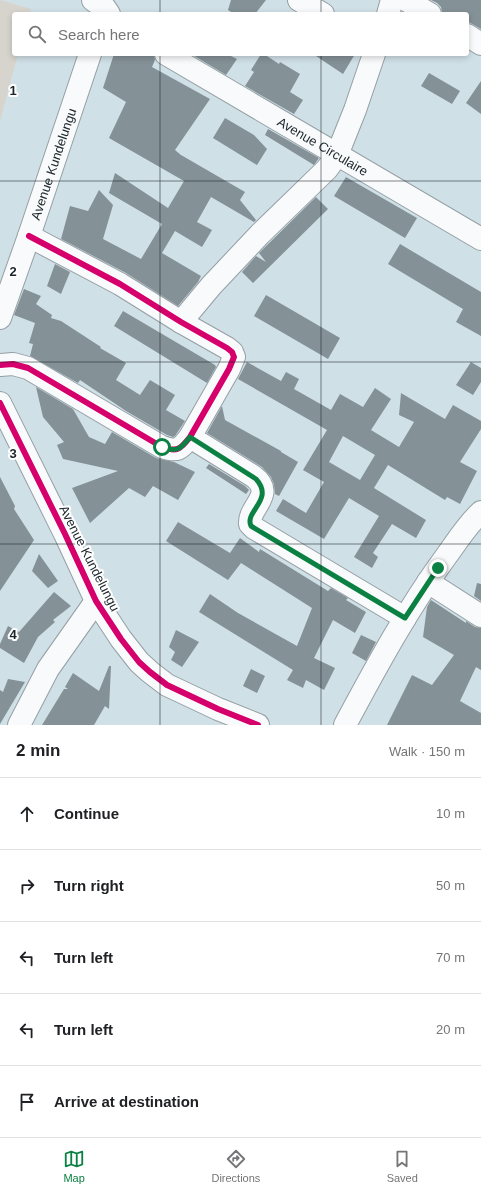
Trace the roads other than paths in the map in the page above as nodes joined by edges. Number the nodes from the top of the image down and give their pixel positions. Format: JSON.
{"nodes":[{"id":1,"x":300,"y":0,"type":"edge"},
{"id":2,"x":392,"y":0,"type":"edge"},
{"id":3,"x":406,"y":0,"type":"edge"},
{"id":4,"x":321,"y":12,"type":"edge"},
{"id":5,"x":389,"y":12,"type":"edge"},
{"id":6,"x":427,"y":12,"type":"edge"},
{"id":7,"x":469,"y":37,"type":"edge"},
{"id":8,"x":481,"y":44,"type":"edge"},
{"id":9,"x":89,"y":56,"type":"edge"},
{"id":10,"x":169,"y":56,"type":"edge"},
{"id":11,"x":373,"y":56,"type":"edge"},
{"id":12,"x":337,"y":155,"type":"junction"},
{"id":13,"x":29,"y":236,"type":"junction"},
{"id":14,"x":481,"y":239,"type":"edge"},
{"id":15,"x":0,"y":318,"type":"edge"},
{"id":16,"x":181,"y":322,"type":"junction"},
{"id":17,"x":0,"y":364,"type":"edge"},
{"id":18,"x":0,"y":403,"type":"edge"},
{"id":19,"x":190,"y":437,"type":"junction"},
{"id":20,"x":481,"y":512,"type":"edge"},
{"id":21,"x":428,"y":582,"type":"junction"},
{"id":22,"x":96,"y":601,"type":"junction"},
{"id":23,"x":481,"y":616,"type":"edge"},
{"id":24,"x":405,"y":618,"type":"junction"},
{"id":25,"x":19,"y":725,"type":"edge"},
{"id":26,"x":258,"y":725,"type":"edge"},
{"id":27,"x":345,"y":725,"type":"edge"}],
"edges":[{"from":1,"to":4,"type":"street"},
{"from":2,"to":5,"type":"street"},
{"from":3,"to":6,"type":"street"},
{"from":7,"to":8,"type":"street"},
{"from":9,"to":13,"type":"street","name":"Avenue Kundelungu"},
{"from":10,"to":12,"type":"street","name":"Avenue Circulaire"},
{"from":11,"to":12,"type":"street"},
{"from":12,"to":14,"type":"street","name":"Avenue Circulaire"},
{"from":12,"to":16,"type":"street"},
{"from":13,"to":15,"type":"street","name":"Avenue Kundelungu"},
{"from":13,"to":16,"type":"street"},
{"from":16,"to":19,"type":"street"},
{"from":17,"to":19,"type":"street"},
{"from":18,"to":22,"type":"street","name":"Avenue Kundelungu"},
{"from":19,"to":24,"type":"street"},
{"from":20,"to":21,"type":"street"},
{"from":21,"to":23,"type":"street"},
{"from":21,"to":24,"type":"street"},
{"from":22,"to":25,"type":"street"},
{"from":22,"to":26,"type":"street","name":"Avenue Kundelungu"},
{"from":24,"to":27,"type":"street"}]}
